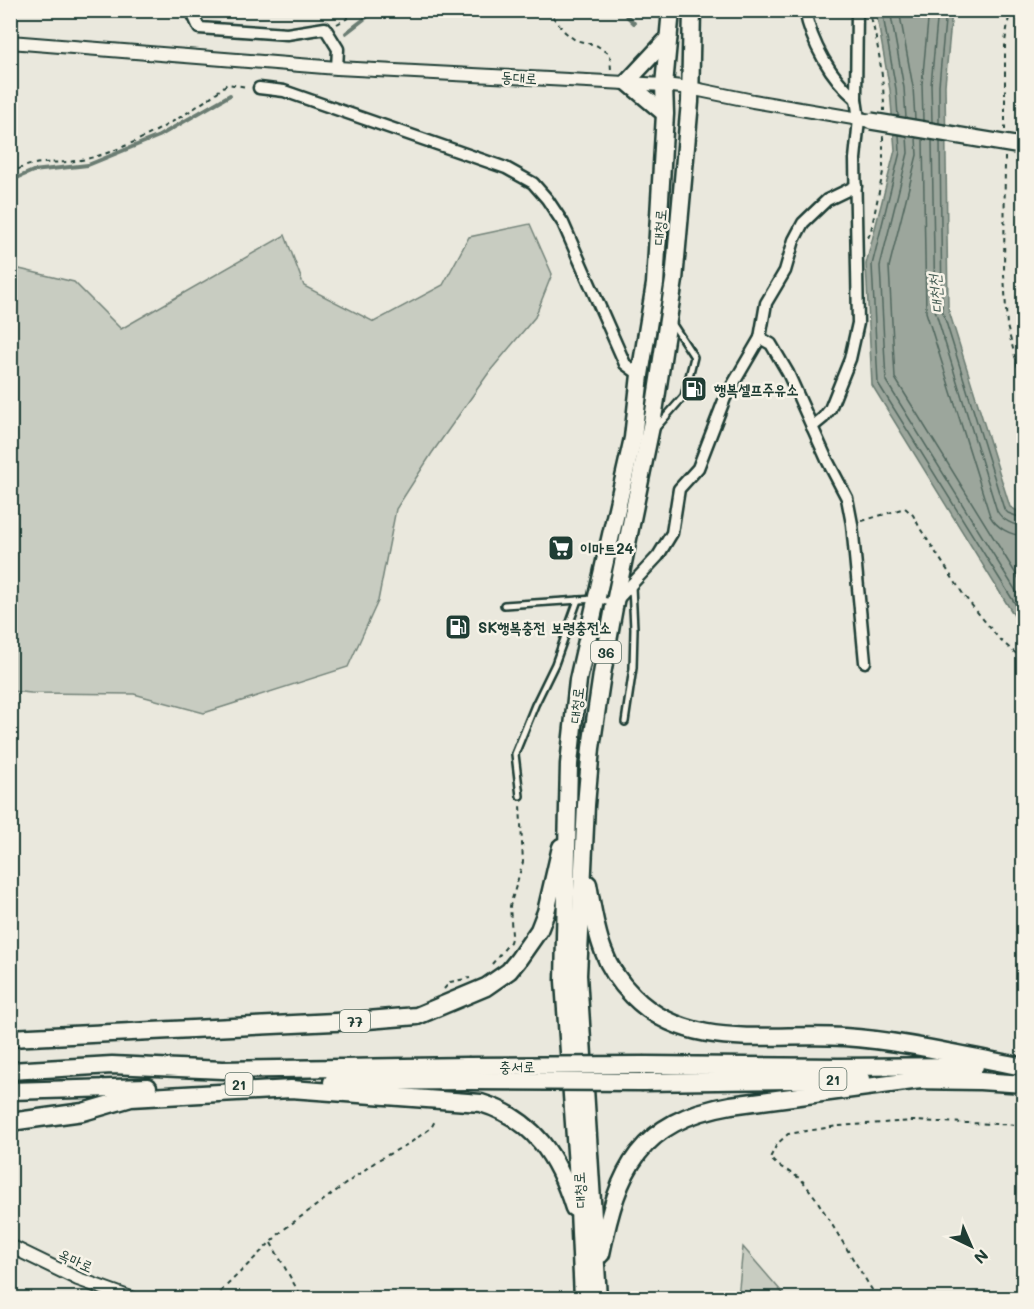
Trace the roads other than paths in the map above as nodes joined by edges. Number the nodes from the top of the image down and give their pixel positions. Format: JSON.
{"nodes":[{"id":1,"x":191,"y":10,"type":"edge"},
{"id":2,"x":671,"y":10,"type":"edge"},
{"id":3,"x":692,"y":10,"type":"edge"},
{"id":4,"x":805,"y":10,"type":"edge"},
{"id":5,"x":857,"y":10,"type":"edge"},
{"id":6,"x":669,"y":37,"type":"junction"},
{"id":7,"x":10,"y":42,"type":"edge"},
{"id":8,"x":336,"y":68,"type":"junction"},
{"id":9,"x":619,"y":82,"type":"junction"},
{"id":10,"x":664,"y":85,"type":"junction"},
{"id":11,"x":259,"y":88,"type":"road end"},
{"id":12,"x":690,"y":88,"type":"junction"},
{"id":13,"x":856,"y":99,"type":"junction"},
{"id":14,"x":665,"y":114,"type":"junction"},
{"id":15,"x":865,"y":120,"type":"junction"},
{"id":16,"x":1012,"y":145,"type":"edge"},
{"id":17,"x":856,"y":186,"type":"junction"},
{"id":18,"x":668,"y":318,"type":"junction"},
{"id":19,"x":760,"y":338,"type":"junction"},
{"id":20,"x":640,"y":375,"type":"junction"},
{"id":21,"x":812,"y":427,"type":"junction"},
{"id":22,"x":649,"y":436,"type":"junction"},
{"id":23,"x":632,"y":585,"type":"junction"},
{"id":24,"x":595,"y":599,"type":"junction"},
{"id":25,"x":578,"y":600,"type":"junction"},
{"id":26,"x":615,"y":602,"type":"junction"},
{"id":27,"x":504,"y":605,"type":"dead end"},
{"id":28,"x":865,"y":662,"type":"dead end"},
{"id":29,"x":625,"y":722,"type":"dead end"},
{"id":30,"x":520,"y":796,"type":"road end"},
{"id":31,"x":569,"y":805,"type":"junction"},
{"id":32,"x":582,"y":858,"type":"junction"},
{"id":33,"x":10,"y":1038,"type":"edge"},
{"id":34,"x":1023,"y":1067,"type":"edge"},
{"id":35,"x":10,"y":1071,"type":"edge"},
{"id":36,"x":468,"y":1073,"type":"junction"},
{"id":37,"x":920,"y":1080,"type":"junction"},
{"id":38,"x":1023,"y":1084,"type":"edge"},
{"id":39,"x":10,"y":1090,"type":"edge"},
{"id":40,"x":10,"y":1122,"type":"edge"},
{"id":41,"x":581,"y":1235,"type":"junction"},
{"id":42,"x":10,"y":1245,"type":"edge"},
{"id":43,"x":597,"y":1275,"type":"junction"},
{"id":44,"x":131,"y":1299,"type":"edge"},
{"id":45,"x":583,"y":1299,"type":"edge"},
{"id":46,"x":598,"y":1299,"type":"edge"}],
"edges":[{"from":1,"to":8,"type":"street"},
{"from":2,"to":6,"type":"highway","name":"대청로","number":"36"},
{"from":3,"to":12,"type":"highway","name":"대청로","number":"36"},
{"from":4,"to":13,"type":"street"},
{"from":5,"to":13,"type":"street"},
{"from":6,"to":9,"type":"main road"},
{"from":6,"to":10,"type":"highway","name":"대청로","number":"36"},
{"from":7,"to":8,"type":"street","name":"동대로"},
{"from":8,"to":9,"type":"street","name":"동대로"},
{"from":9,"to":10,"type":"street","name":"동대로"},
{"from":9,"to":14,"type":"main road"},
{"from":10,"to":12,"type":"street","name":"동대로"},
{"from":10,"to":14,"type":"highway","name":"대청로","number":"36"},
{"from":11,"to":20,"type":"street"},
{"from":12,"to":15,"type":"street","name":"동대로"},
{"from":12,"to":18,"type":"highway","name":"대청로","number":"36"},
{"from":13,"to":15,"type":"street"},
{"from":14,"to":20,"type":"highway","name":"대청로","number":"36"},
{"from":15,"to":16,"type":"main road","name":"동대로","bridge":true},
{"from":15,"to":17,"type":"street"},
{"from":17,"to":19,"type":"street"},
{"from":17,"to":21,"type":"street"},
{"from":18,"to":22,"type":"highway","name":"대청로","number":"36"},
{"from":18,"to":22,"type":"lane"},
{"from":19,"to":21,"type":"street"},
{"from":19,"to":23,"type":"street"},
{"from":20,"to":24,"type":"highway","name":"대청로","number":"36"},
{"from":21,"to":28,"type":"street"},
{"from":22,"to":26,"type":"highway","name":"대청로","number":"36"},
{"from":23,"to":26,"type":"street"},
{"from":23,"to":29,"type":"lane"},
{"from":24,"to":25,"type":"lane"},
{"from":24,"to":26,"type":"lane"},
{"from":24,"to":31,"type":"highway","name":"대청로","number":"36"},
{"from":25,"to":27,"type":"lane"},
{"from":25,"to":30,"type":"lane"},
{"from":26,"to":32,"type":"highway","name":"대청로","number":"36"},
{"from":31,"to":33,"type":"highway","number":"77"},
{"from":31,"to":41,"type":"highway","name":"대청로","number":"36"},
{"from":32,"to":34,"type":"highway"},
{"from":32,"to":43,"type":"highway","name":"대청로","number":"36"},
{"from":34,"to":36,"type":"highway","name":"충서로","number":"21","bridge":true},
{"from":35,"to":36,"type":"highway","name":"충서로","number":"21"},
{"from":36,"to":37,"type":"highway","number":"21","bridge":true},
{"from":36,"to":39,"type":"highway","name":"충서로","number":"21"},
{"from":37,"to":38,"type":"highway","number":"21"},
{"from":37,"to":43,"type":"highway"},
{"from":40,"to":41,"type":"highway"},
{"from":41,"to":45,"type":"highway","name":"대청로","number":"36"},
{"from":42,"to":44,"type":"street","name":"옥마로"},
{"from":43,"to":46,"type":"highway","name":"대청로","number":"36"}]}
